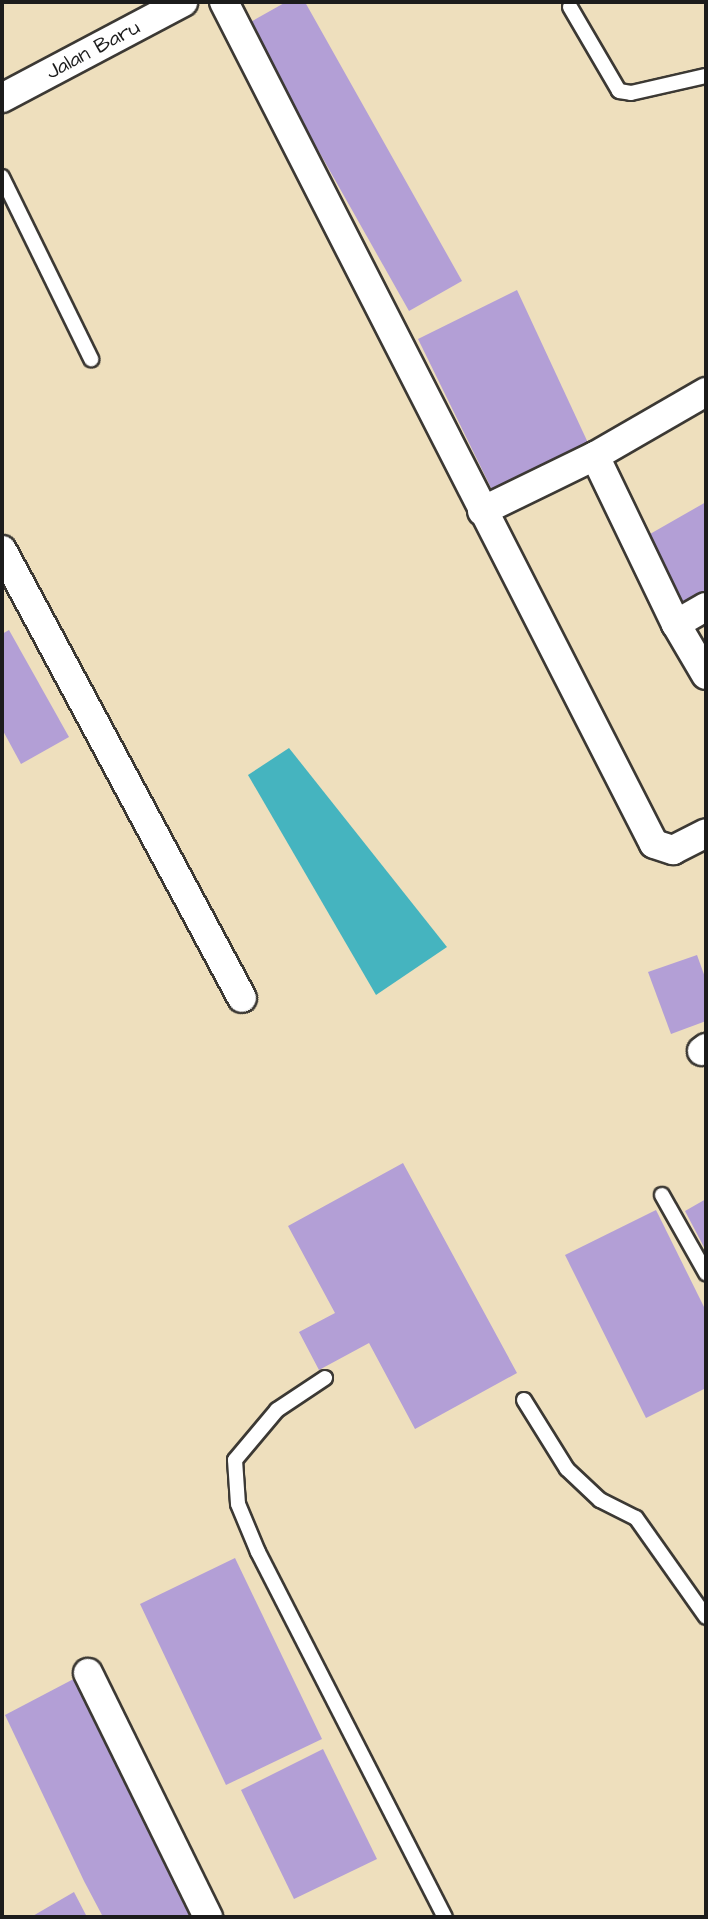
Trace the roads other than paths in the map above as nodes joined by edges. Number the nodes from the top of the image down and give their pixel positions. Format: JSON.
{"nodes":[{"id":1,"x":184,"y":2,"type":"edge"},
{"id":2,"x":224,"y":2,"type":"edge"},
{"id":3,"x":570,"y":7,"type":"dead end"},
{"id":4,"x":706,"y":76,"type":"edge"},
{"id":5,"x":2,"y":98,"type":"edge"},
{"id":6,"x":2,"y":177,"type":"edge"},
{"id":7,"x":92,"y":359,"type":"dead end"},
{"id":8,"x":706,"y":392,"type":"edge"},
{"id":9,"x":595,"y":456,"type":"junction"},
{"id":10,"x":482,"y":512,"type":"junction"},
{"id":11,"x":2,"y":550,"type":"edge"},
{"id":12,"x":706,"y":607,"type":"edge"},
{"id":13,"x":676,"y":624,"type":"junction"},
{"id":14,"x":706,"y":675,"type":"edge"},
{"id":15,"x":706,"y":833,"type":"edge"},
{"id":16,"x":242,"y":998,"type":"dead end"},
{"id":17,"x":662,"y":1195,"type":"dead end"},
{"id":18,"x":706,"y":1273,"type":"edge"},
{"id":19,"x":325,"y":1378,"type":"dead end"},
{"id":20,"x":524,"y":1400,"type":"dead end"},
{"id":21,"x":706,"y":1617,"type":"edge"},
{"id":22,"x":88,"y":1673,"type":"dead end"},
{"id":23,"x":208,"y":1917,"type":"edge"},
{"id":24,"x":445,"y":1917,"type":"edge"}],
"edges":[{"from":1,"to":5,"type":"street","name":"Jalan Baru"},
{"from":2,"to":10,"type":"street"},
{"from":3,"to":4,"type":"lane"},
{"from":6,"to":7,"type":"lane"},
{"from":8,"to":9,"type":"street"},
{"from":9,"to":10,"type":"street"},
{"from":9,"to":13,"type":"street"},
{"from":10,"to":15,"type":"street"},
{"from":11,"to":16,"type":"street"},
{"from":12,"to":13,"type":"street"},
{"from":13,"to":14,"type":"street"},
{"from":17,"to":18,"type":"lane"},
{"from":19,"to":24,"type":"lane"},
{"from":20,"to":21,"type":"lane"},
{"from":22,"to":23,"type":"street"}]}
